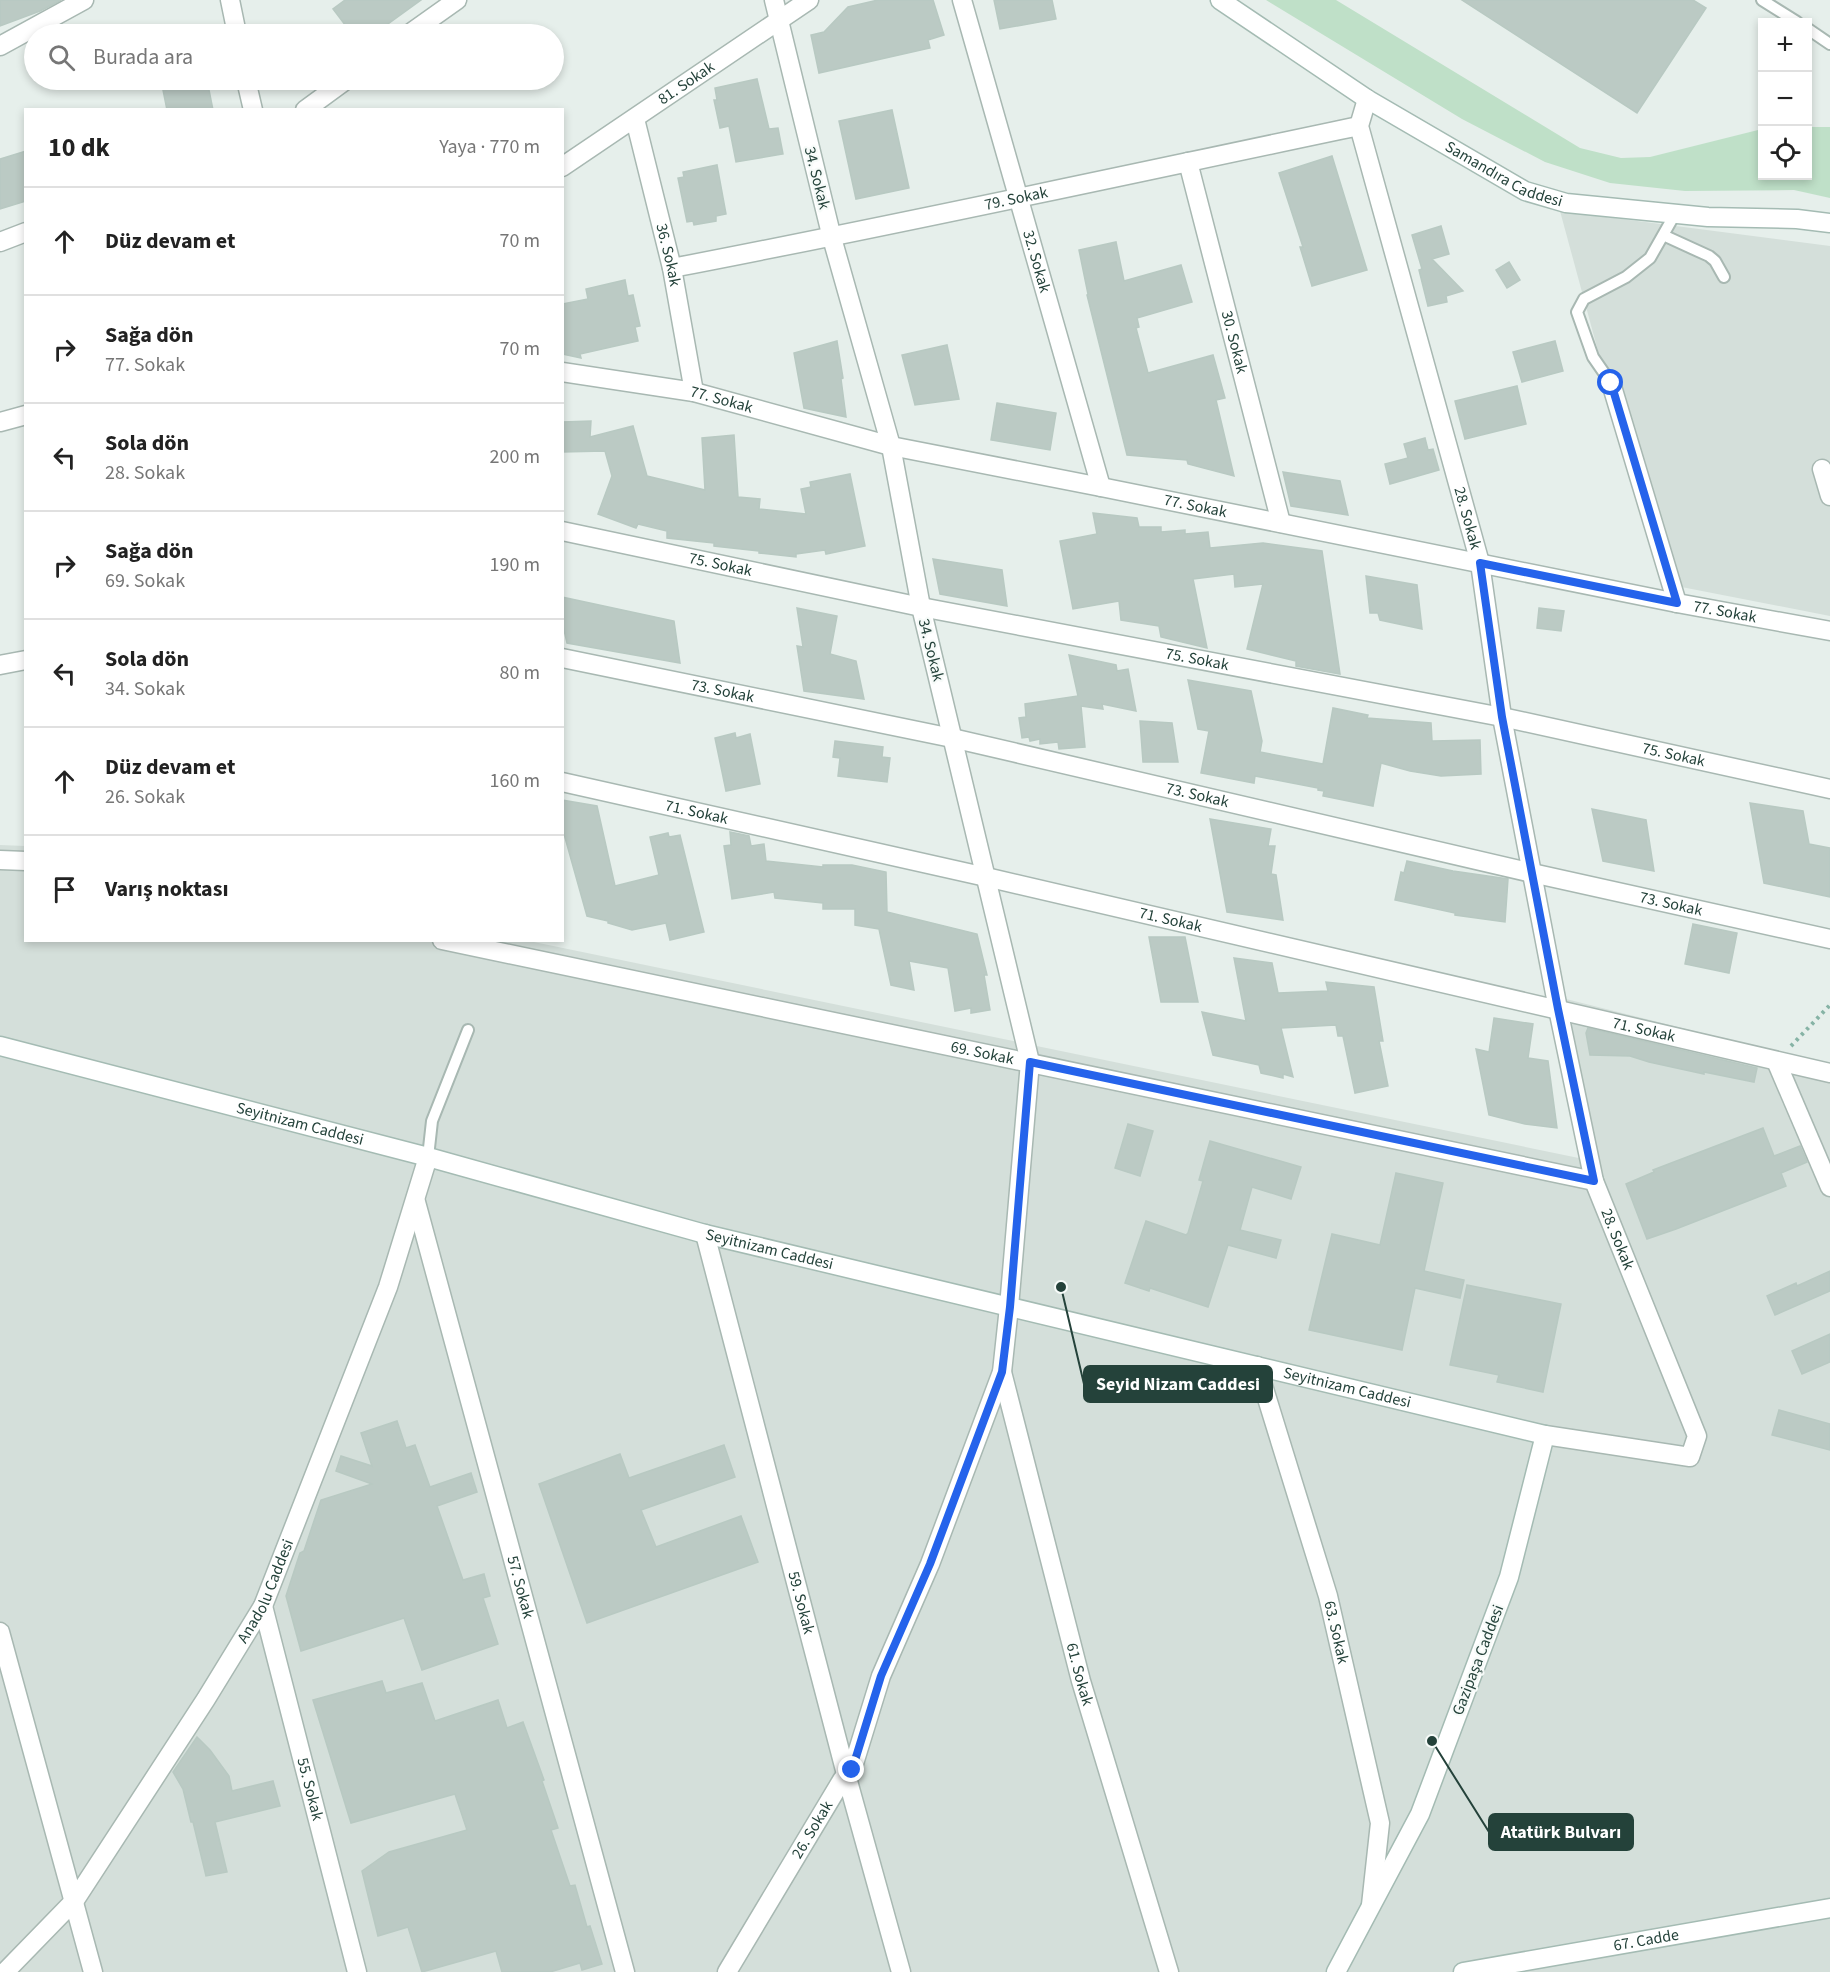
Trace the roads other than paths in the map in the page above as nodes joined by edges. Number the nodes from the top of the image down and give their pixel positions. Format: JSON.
{"nodes":[{"id":1,"x":84,"y":0,"type":"edge"},
{"id":2,"x":230,"y":0,"type":"edge"},
{"id":3,"x":457,"y":0,"type":"edge"},
{"id":4,"x":774,"y":0,"type":"edge"},
{"id":5,"x":809,"y":0,"type":"edge"},
{"id":6,"x":962,"y":0,"type":"edge"},
{"id":7,"x":1220,"y":0,"type":"edge"},
{"id":8,"x":1762,"y":0,"type":"edge"},
{"id":9,"x":1791,"y":18,"type":"edge"},
{"id":10,"x":779,"y":20,"type":"junction"},
{"id":11,"x":40,"y":24,"type":"edge"},
{"id":12,"x":235,"y":24,"type":"edge"},
{"id":13,"x":423,"y":24,"type":"edge"},
{"id":14,"x":1812,"y":32,"type":"edge"},
{"id":15,"x":24,"y":33,"type":"edge"},
{"id":16,"x":1830,"y":44,"type":"edge"},
{"id":17,"x":0,"y":46,"type":"edge"},
{"id":18,"x":248,"y":90,"type":"edge"},
{"id":19,"x":332,"y":90,"type":"edge"},
{"id":20,"x":1367,"y":99,"type":"junction"},
{"id":21,"x":253,"y":108,"type":"edge"},
{"id":22,"x":307,"y":108,"type":"edge"},
{"id":23,"x":635,"y":119,"type":"junction"},
{"id":24,"x":1359,"y":126,"type":"junction"},
{"id":25,"x":1188,"y":162,"type":"junction"},
{"id":26,"x":564,"y":166,"type":"edge"},
{"id":27,"x":1019,"y":199,"type":"junction"},
{"id":28,"x":1675,"y":214,"type":"junction"},
{"id":29,"x":1830,"y":223,"type":"edge"},
{"id":30,"x":24,"y":233,"type":"edge"},
{"id":31,"x":1663,"y":235,"type":"junction"},
{"id":32,"x":832,"y":238,"type":"junction"},
{"id":33,"x":0,"y":242,"type":"edge"},
{"id":34,"x":672,"y":268,"type":"junction"},
{"id":35,"x":1724,"y":277,"type":"dead end"},
{"id":36,"x":564,"y":372,"type":"edge"},
{"id":37,"x":1611,"y":383,"type":"joint"},
{"id":38,"x":694,"y":392,"type":"junction"},
{"id":39,"x":24,"y":416,"type":"edge"},
{"id":40,"x":0,"y":422,"type":"edge"},
{"id":41,"x":891,"y":447,"type":"junction"},
{"id":42,"x":1822,"y":468,"type":"dead end"},
{"id":43,"x":1101,"y":487,"type":"junction"},
{"id":44,"x":1830,"y":496,"type":"edge"},
{"id":45,"x":1281,"y":523,"type":"junction"},
{"id":46,"x":564,"y":531,"type":"edge"},
{"id":47,"x":1480,"y":563,"type":"junction"},
{"id":48,"x":1677,"y":603,"type":"junction"},
{"id":49,"x":921,"y":607,"type":"junction"},
{"id":50,"x":1830,"y":631,"type":"edge"},
{"id":51,"x":564,"y":658,"type":"edge"},
{"id":52,"x":24,"y":660,"type":"edge"},
{"id":53,"x":0,"y":665,"type":"edge"},
{"id":54,"x":1502,"y":717,"type":"junction"},
{"id":55,"x":952,"y":738,"type":"junction"},
{"id":56,"x":564,"y":782,"type":"edge"},
{"id":57,"x":1830,"y":789,"type":"edge"},
{"id":58,"x":0,"y":860,"type":"edge"},
{"id":59,"x":24,"y":861,"type":"edge"},
{"id":60,"x":1532,"y":873,"type":"junction"},
{"id":61,"x":986,"y":877,"type":"junction"},
{"id":62,"x":1830,"y":939,"type":"edge"},
{"id":63,"x":452,"y":942,"type":"edge"},
{"id":64,"x":1558,"y":1009,"type":"junction"},
{"id":65,"x":468,"y":1030,"type":"dead end"},
{"id":66,"x":0,"y":1046,"type":"edge"},
{"id":67,"x":1776,"y":1061,"type":"junction"},
{"id":68,"x":1030,"y":1062,"type":"junction"},
{"id":69,"x":1830,"y":1073,"type":"edge"},
{"id":70,"x":428,"y":1157,"type":"junction"},
{"id":71,"x":1594,"y":1181,"type":"junction"},
{"id":72,"x":1830,"y":1186,"type":"edge"},
{"id":73,"x":416,"y":1202,"type":"junction"},
{"id":74,"x":705,"y":1234,"type":"junction"},
{"id":75,"x":1010,"y":1307,"type":"junction"},
{"id":76,"x":1257,"y":1366,"type":"junction"},
{"id":77,"x":1002,"y":1372,"type":"junction"},
{"id":78,"x":1545,"y":1435,"type":"junction"},
{"id":79,"x":263,"y":1606,"type":"junction"},
{"id":80,"x":0,"y":1632,"type":"edge"},
{"id":81,"x":846,"y":1774,"type":"junction"},
{"id":82,"x":75,"y":1900,"type":"junction"},
{"id":83,"x":1371,"y":1906,"type":"junction"},
{"id":84,"x":1830,"y":1908,"type":"edge"},
{"id":85,"x":6,"y":1972,"type":"edge"},
{"id":86,"x":93,"y":1972,"type":"edge"},
{"id":87,"x":357,"y":1972,"type":"edge"},
{"id":88,"x":625,"y":1972,"type":"edge"},
{"id":89,"x":726,"y":1972,"type":"edge"},
{"id":90,"x":901,"y":1972,"type":"edge"},
{"id":91,"x":1169,"y":1972,"type":"edge"},
{"id":92,"x":1336,"y":1972,"type":"edge"},
{"id":93,"x":1463,"y":1972,"type":"edge"}],
"edges":[{"from":1,"to":11,"type":"street"},
{"from":2,"to":12,"type":"street"},
{"from":3,"to":13,"type":"street"},
{"from":4,"to":10,"type":"street","name":"34. Sokak"},
{"from":5,"to":10,"type":"street","name":"81. Sokak"},
{"from":6,"to":27,"type":"street","name":"32. Sokak"},
{"from":7,"to":20,"type":"street","name":"Samandıra Caddesi"},
{"from":8,"to":9,"type":"lane"},
{"from":10,"to":23,"type":"street","name":"81. Sokak"},
{"from":10,"to":32,"type":"street","name":"34. Sokak"},
{"from":14,"to":16,"type":"lane"},
{"from":15,"to":17,"type":"street"},
{"from":18,"to":21,"type":"street"},
{"from":19,"to":22,"type":"street"},
{"from":20,"to":24,"type":"street"},
{"from":20,"to":28,"type":"street","name":"Samandıra Caddesi"},
{"from":23,"to":26,"type":"street","name":"81. Sokak"},
{"from":23,"to":34,"type":"street","name":"36. Sokak"},
{"from":24,"to":25,"type":"street","name":"79. Sokak"},
{"from":24,"to":47,"type":"street","name":"28. Sokak"},
{"from":25,"to":27,"type":"street","name":"79. Sokak"},
{"from":25,"to":45,"type":"street","name":"30. Sokak"},
{"from":27,"to":32,"type":"street","name":"79. Sokak"},
{"from":27,"to":43,"type":"street","name":"32. Sokak"},
{"from":28,"to":29,"type":"street","name":"Samandıra Caddesi"},
{"from":28,"to":31,"type":"lane"},
{"from":30,"to":33,"type":"street"},
{"from":31,"to":35,"type":"lane"},
{"from":31,"to":37,"type":"lane"},
{"from":32,"to":34,"type":"street","name":"79. Sokak"},
{"from":32,"to":41,"type":"street","name":"34. Sokak"},
{"from":34,"to":38,"type":"street","name":"36. Sokak"},
{"from":36,"to":38,"type":"street","name":"77. Sokak"},
{"from":37,"to":48,"type":"street"},
{"from":38,"to":41,"type":"street","name":"77. Sokak"},
{"from":39,"to":40,"type":"street"},
{"from":41,"to":43,"type":"street","name":"77. Sokak"},
{"from":41,"to":49,"type":"street","name":"34. Sokak"},
{"from":42,"to":44,"type":"street"},
{"from":43,"to":45,"type":"street","name":"77. Sokak"},
{"from":45,"to":47,"type":"street","name":"77. Sokak"},
{"from":46,"to":49,"type":"street","name":"75. Sokak"},
{"from":47,"to":48,"type":"street","name":"77. Sokak"},
{"from":47,"to":54,"type":"street","name":"28. Sokak"},
{"from":48,"to":50,"type":"street","name":"77. Sokak"},
{"from":49,"to":54,"type":"street","name":"75. Sokak"},
{"from":49,"to":55,"type":"street","name":"34. Sokak"},
{"from":51,"to":55,"type":"street","name":"73. Sokak"},
{"from":52,"to":53,"type":"street"},
{"from":54,"to":57,"type":"street","name":"75. Sokak"},
{"from":54,"to":60,"type":"street","name":"28. Sokak"},
{"from":55,"to":60,"type":"street","name":"73. Sokak"},
{"from":55,"to":61,"type":"street","name":"34. Sokak"},
{"from":56,"to":61,"type":"street","name":"71. Sokak"},
{"from":58,"to":59,"type":"street"},
{"from":60,"to":62,"type":"street","name":"73. Sokak"},
{"from":60,"to":64,"type":"street","name":"28. Sokak"},
{"from":61,"to":64,"type":"street","name":"71. Sokak"},
{"from":61,"to":68,"type":"street","name":"34. Sokak"},
{"from":63,"to":68,"type":"street","name":"69. Sokak"},
{"from":64,"to":67,"type":"street","name":"71. Sokak"},
{"from":64,"to":71,"type":"street","name":"28. Sokak"},
{"from":65,"to":70,"type":"lane"},
{"from":66,"to":70,"type":"street","name":"Seyitnizam Caddesi"},
{"from":67,"to":69,"type":"street","name":"71. Sokak"},
{"from":67,"to":72,"type":"street"},
{"from":68,"to":71,"type":"street","name":"69. Sokak"},
{"from":68,"to":75,"type":"street","name":"34. Sokak"},
{"from":70,"to":73,"type":"street","name":"Anadolu Caddesi"},
{"from":70,"to":74,"type":"street","name":"Seyitnizam Caddesi"},
{"from":71,"to":78,"type":"street","name":"28. Sokak"},
{"from":73,"to":79,"type":"street","name":"Anadolu Caddesi"},
{"from":73,"to":88,"type":"street","name":"57. Sokak"},
{"from":74,"to":75,"type":"street","name":"Seyitnizam Caddesi"},
{"from":74,"to":81,"type":"street","name":"59. Sokak"},
{"from":75,"to":76,"type":"street","name":"Seyitnizam Caddesi"},
{"from":75,"to":77,"type":"street","name":"26. Sokak"},
{"from":76,"to":78,"type":"street","name":"Seyitnizam Caddesi"},
{"from":76,"to":83,"type":"street","name":"63. Sokak"},
{"from":77,"to":81,"type":"street","name":"26. Sokak"},
{"from":77,"to":91,"type":"street","name":"61. Sokak"},
{"from":78,"to":83,"type":"street","name":"Gazipaşa Caddesi"},
{"from":79,"to":82,"type":"street","name":"Anadolu Caddesi"},
{"from":79,"to":87,"type":"street","name":"55. Sokak"},
{"from":80,"to":82,"type":"street"},
{"from":81,"to":89,"type":"street","name":"26. Sokak"},
{"from":81,"to":90,"type":"street","name":"59. Sokak"},
{"from":82,"to":85,"type":"street","name":"Anadolu Caddesi"},
{"from":82,"to":86,"type":"street"},
{"from":83,"to":92,"type":"street","name":"Gazipaşa Caddesi"},
{"from":84,"to":93,"type":"street","name":"67. Cadde"}]}
